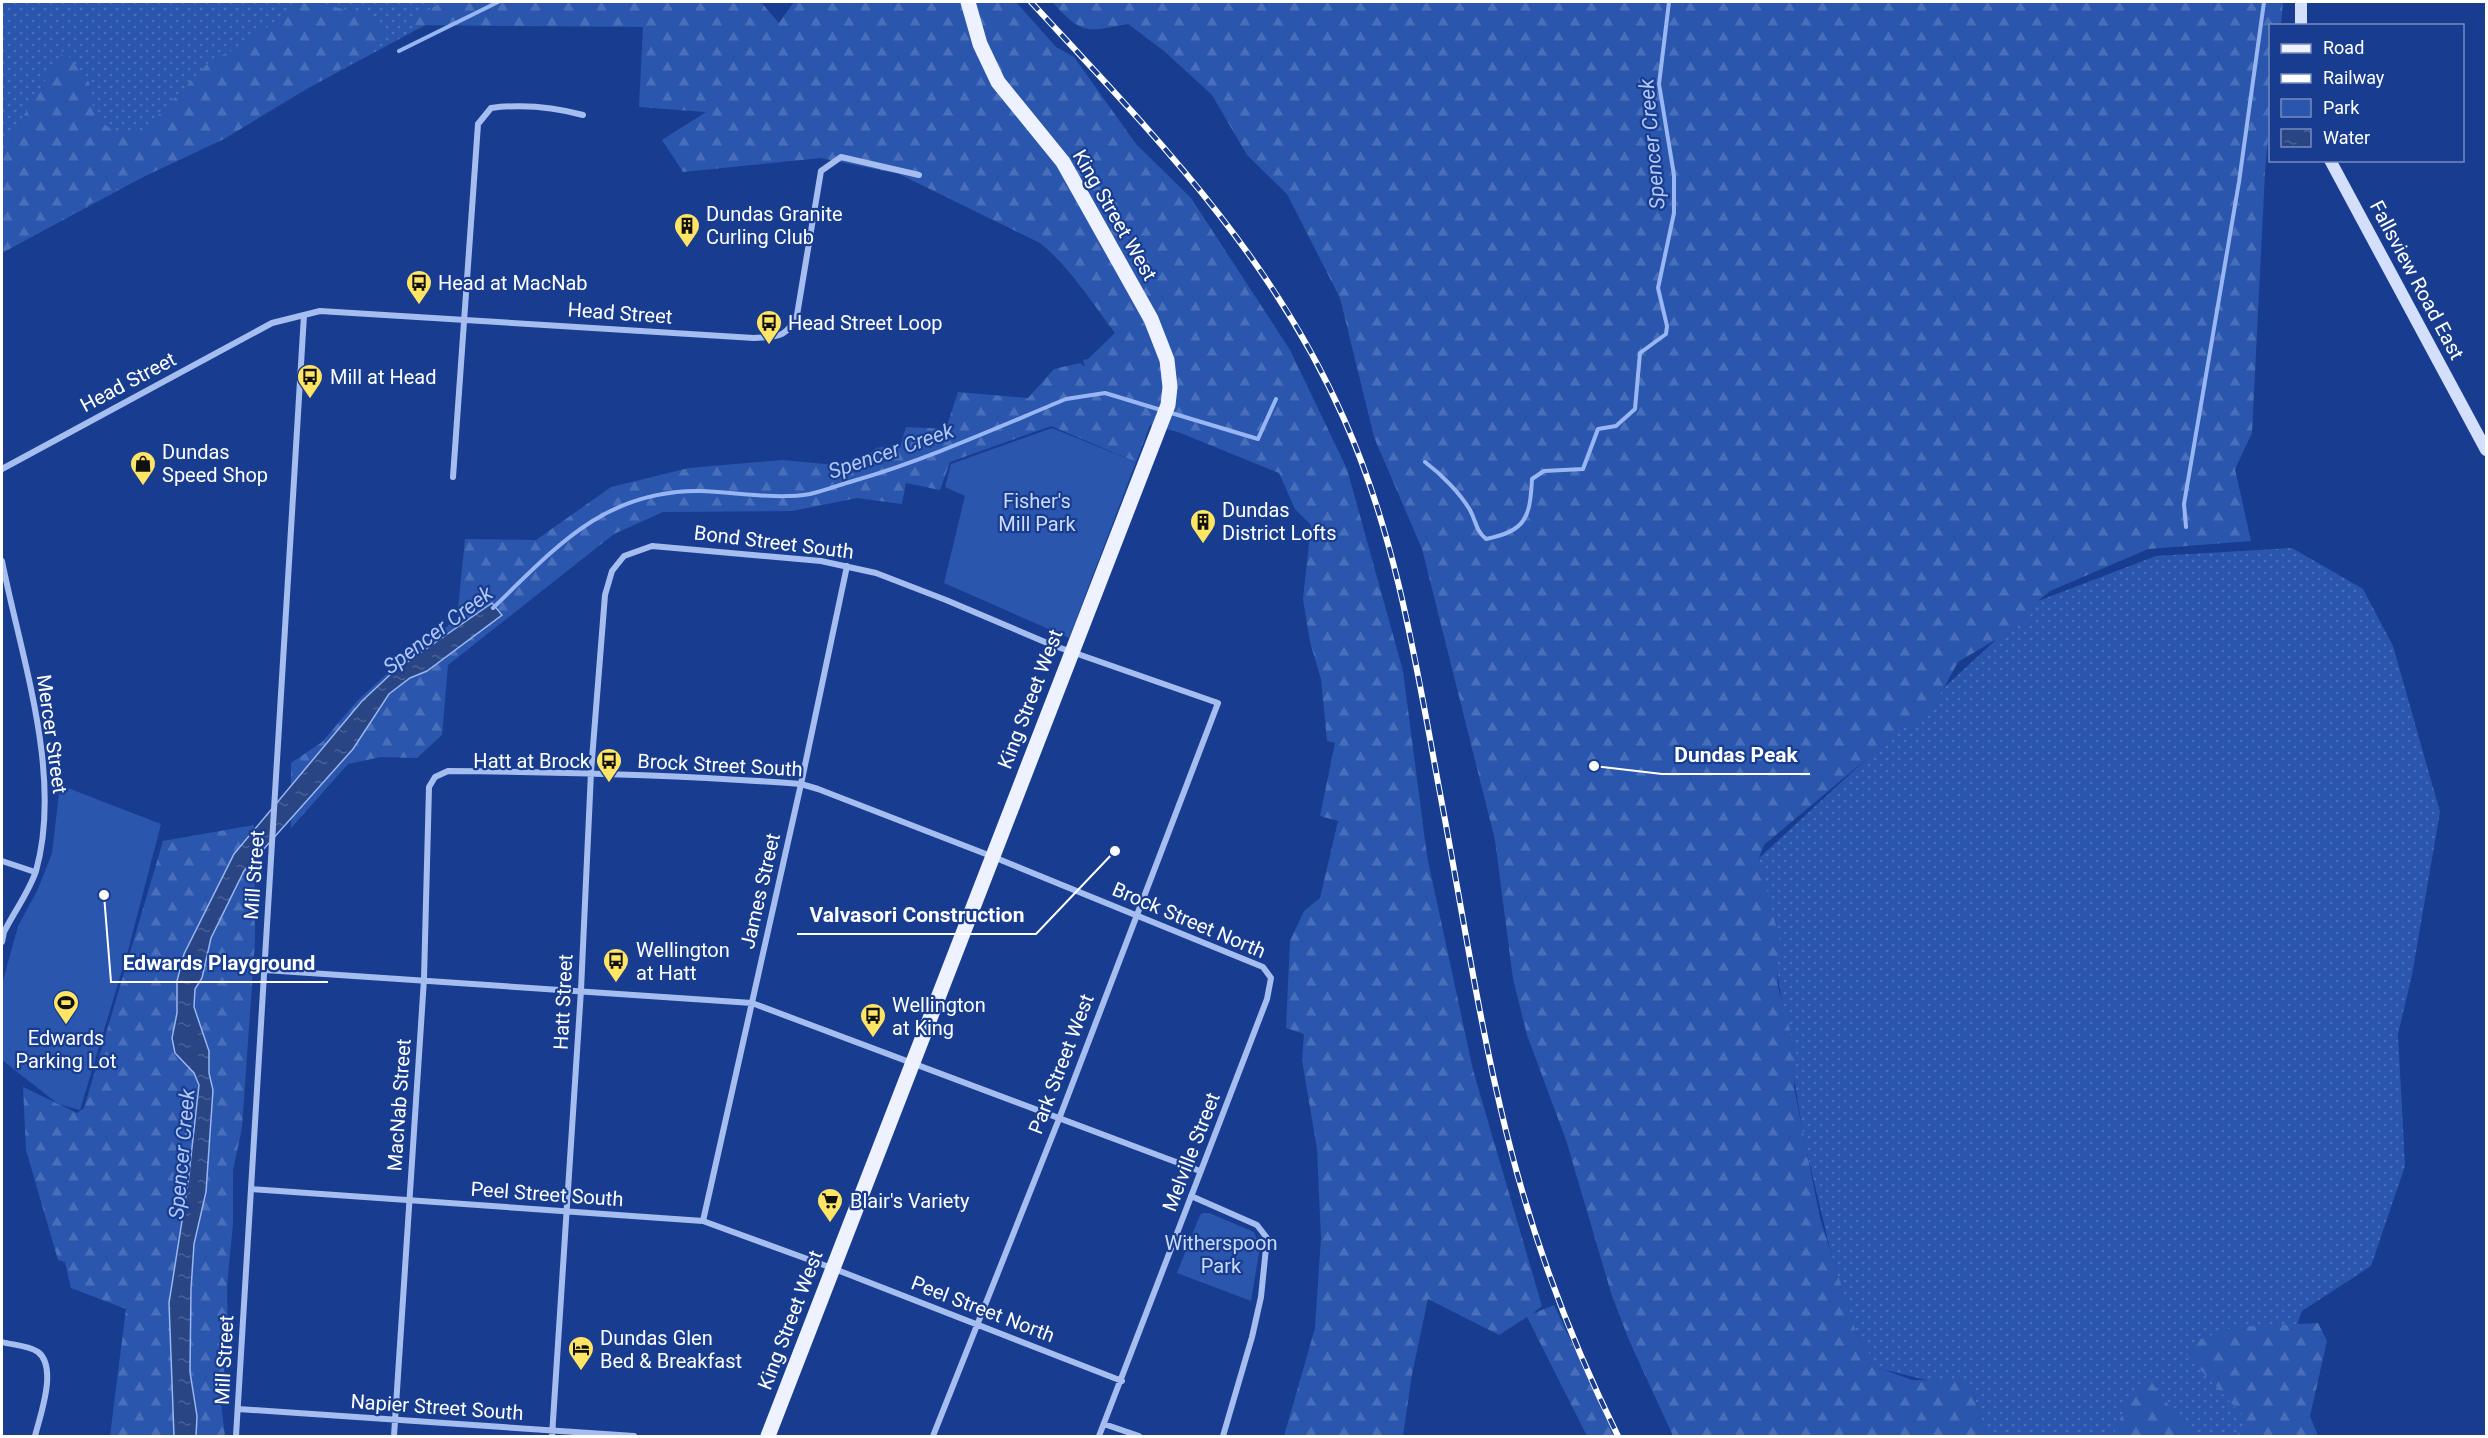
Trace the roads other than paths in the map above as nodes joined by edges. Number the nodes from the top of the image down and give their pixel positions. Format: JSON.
{"nodes":[{"id":1,"x":968,"y":2,"type":"edge"},
{"id":2,"x":2301,"y":2,"type":"edge"},
{"id":3,"x":2301,"y":24,"type":"edge"},
{"id":4,"x":583,"y":115,"type":"dead end"},
{"id":5,"x":2331,"y":162,"type":"edge"},
{"id":6,"x":919,"y":175,"type":"dead end"},
{"id":7,"x":304,"y":315,"type":"junction"},
{"id":8,"x":464,"y":319,"type":"junction"},
{"id":9,"x":2487,"y":450,"type":"edge"},
{"id":10,"x":2,"y":469,"type":"edge"},
{"id":11,"x":453,"y":477,"type":"dead end"},
{"id":12,"x":2,"y":561,"type":"edge"},
{"id":13,"x":847,"y":566,"type":"junction"},
{"id":14,"x":612,"y":571,"type":"joint"},
{"id":15,"x":1070,"y":652,"type":"junction"},
{"id":16,"x":1218,"y":703,"type":"joint"},
{"id":17,"x":591,"y":772,"type":"junction"},
{"id":18,"x":435,"y":777,"type":"joint"},
{"id":19,"x":801,"y":784,"type":"junction"},
{"id":20,"x":992,"y":856,"type":"junction"},
{"id":21,"x":2,"y":861,"type":"edge"},
{"id":22,"x":35,"y":872,"type":"junction"},
{"id":23,"x":1136,"y":914,"type":"junction"},
{"id":24,"x":2,"y":942,"type":"edge"},
{"id":25,"x":265,"y":970,"type":"junction"},
{"id":26,"x":1271,"y":978,"type":"joint"},
{"id":27,"x":424,"y":979,"type":"junction"},
{"id":28,"x":581,"y":990,"type":"junction"},
{"id":29,"x":752,"y":1003,"type":"junction"},
{"id":30,"x":912,"y":1062,"type":"junction"},
{"id":31,"x":1059,"y":1119,"type":"junction"},
{"id":32,"x":1200,"y":1171,"type":"junction"},
{"id":33,"x":251,"y":1189,"type":"junction"},
{"id":34,"x":1191,"y":1196,"type":"junction"},
{"id":35,"x":409,"y":1200,"type":"junction"},
{"id":36,"x":566,"y":1211,"type":"junction"},
{"id":37,"x":703,"y":1221,"type":"junction"},
{"id":38,"x":832,"y":1268,"type":"junction"},
{"id":39,"x":976,"y":1325,"type":"junction"},
{"id":40,"x":2,"y":1342,"type":"edge"},
{"id":41,"x":1122,"y":1381,"type":"junction"},
{"id":42,"x":238,"y":1409,"type":"junction"},
{"id":43,"x":395,"y":1421,"type":"junction"},
{"id":44,"x":1104,"y":1424,"type":"junction"},
{"id":45,"x":552,"y":1434,"type":"edge"},
{"id":46,"x":35,"y":1437,"type":"edge"},
{"id":47,"x":237,"y":1437,"type":"edge"},
{"id":48,"x":394,"y":1437,"type":"edge"},
{"id":49,"x":634,"y":1437,"type":"edge"},
{"id":50,"x":768,"y":1437,"type":"edge"},
{"id":51,"x":933,"y":1437,"type":"edge"},
{"id":52,"x":1099,"y":1437,"type":"edge"},
{"id":53,"x":1139,"y":1437,"type":"edge"},
{"id":54,"x":1223,"y":1437,"type":"edge"}],
"edges":[{"from":1,"to":15,"type":"main road","name":"King Street West"},
{"from":2,"to":3,"type":"street"},
{"from":4,"to":8,"type":"street"},
{"from":5,"to":9,"type":"street","name":"Fallsview Road East"},
{"from":6,"to":8,"type":"street","name":"Head Street"},
{"from":7,"to":8,"type":"street","name":"Head Street"},
{"from":7,"to":10,"type":"street","name":"Head Street"},
{"from":7,"to":25,"type":"street","name":"Mill Street"},
{"from":8,"to":11,"type":"street"},
{"from":12,"to":22,"type":"street","name":"Mercer Street"},
{"from":13,"to":14,"type":"street","name":"Bond Street South"},
{"from":13,"to":15,"type":"street","name":"Bond Street South"},
{"from":13,"to":19,"type":"street","name":"James Street"},
{"from":14,"to":17,"type":"street","name":"Hatt Street"},
{"from":15,"to":16,"type":"street","name":"Bond Street South"},
{"from":15,"to":20,"type":"main road","name":"King Street West"},
{"from":16,"to":23,"type":"street","name":"Park Street West"},
{"from":17,"to":18,"type":"street","name":"Brock Street South"},
{"from":17,"to":19,"type":"street","name":"Brock Street South"},
{"from":17,"to":28,"type":"street","name":"Hatt Street"},
{"from":18,"to":27,"type":"street","name":"MacNab Street"},
{"from":19,"to":20,"type":"street","name":"Brock Street South"},
{"from":19,"to":29,"type":"street","name":"James Street"},
{"from":20,"to":23,"type":"street","name":"Brock Street North"},
{"from":20,"to":30,"type":"main road","name":"King Street West"},
{"from":21,"to":22,"type":"street"},
{"from":22,"to":24,"type":"street","name":"Mercer Street"},
{"from":23,"to":26,"type":"street","name":"Brock Street North"},
{"from":23,"to":31,"type":"street","name":"Park Street West"},
{"from":25,"to":27,"type":"street"},
{"from":25,"to":33,"type":"street","name":"Mill Street"},
{"from":26,"to":32,"type":"street","name":"Melville Street"},
{"from":27,"to":28,"type":"street"},
{"from":27,"to":35,"type":"street","name":"MacNab Street"},
{"from":28,"to":29,"type":"street"},
{"from":28,"to":36,"type":"street","name":"Hatt Street"},
{"from":29,"to":30,"type":"street"},
{"from":29,"to":37,"type":"street","name":"James Street"},
{"from":30,"to":31,"type":"street"},
{"from":30,"to":38,"type":"main road","name":"King Street West"},
{"from":31,"to":32,"type":"street"},
{"from":31,"to":39,"type":"street","name":"Park Street West"},
{"from":32,"to":34,"type":"street","name":"Melville Street"},
{"from":33,"to":35,"type":"street","name":"Peel Street South"},
{"from":33,"to":42,"type":"street","name":"Mill Street"},
{"from":34,"to":41,"type":"street","name":"Melville Street"},
{"from":34,"to":54,"type":"street"},
{"from":35,"to":36,"type":"street","name":"Peel Street South"},
{"from":35,"to":43,"type":"street","name":"MacNab Street"},
{"from":36,"to":37,"type":"street","name":"Peel Street South"},
{"from":36,"to":45,"type":"street","name":"Hatt Street"},
{"from":37,"to":38,"type":"street","name":"Peel Street South"},
{"from":38,"to":39,"type":"street","name":"Peel Street North"},
{"from":38,"to":50,"type":"main road","name":"King Street West"},
{"from":39,"to":41,"type":"street","name":"Peel Street North"},
{"from":39,"to":51,"type":"street","name":"Park Street West"},
{"from":40,"to":46,"type":"street"},
{"from":41,"to":44,"type":"street","name":"Melville Street"},
{"from":42,"to":43,"type":"street","name":"Napier Street South"},
{"from":42,"to":47,"type":"street","name":"Mill Street"},
{"from":43,"to":45,"type":"street","name":"Napier Street South"},
{"from":43,"to":48,"type":"street","name":"MacNab Street"},
{"from":44,"to":52,"type":"street","name":"Melville Street"},
{"from":44,"to":53,"type":"street"},
{"from":45,"to":49,"type":"street","name":"Napier Street South"}]}
